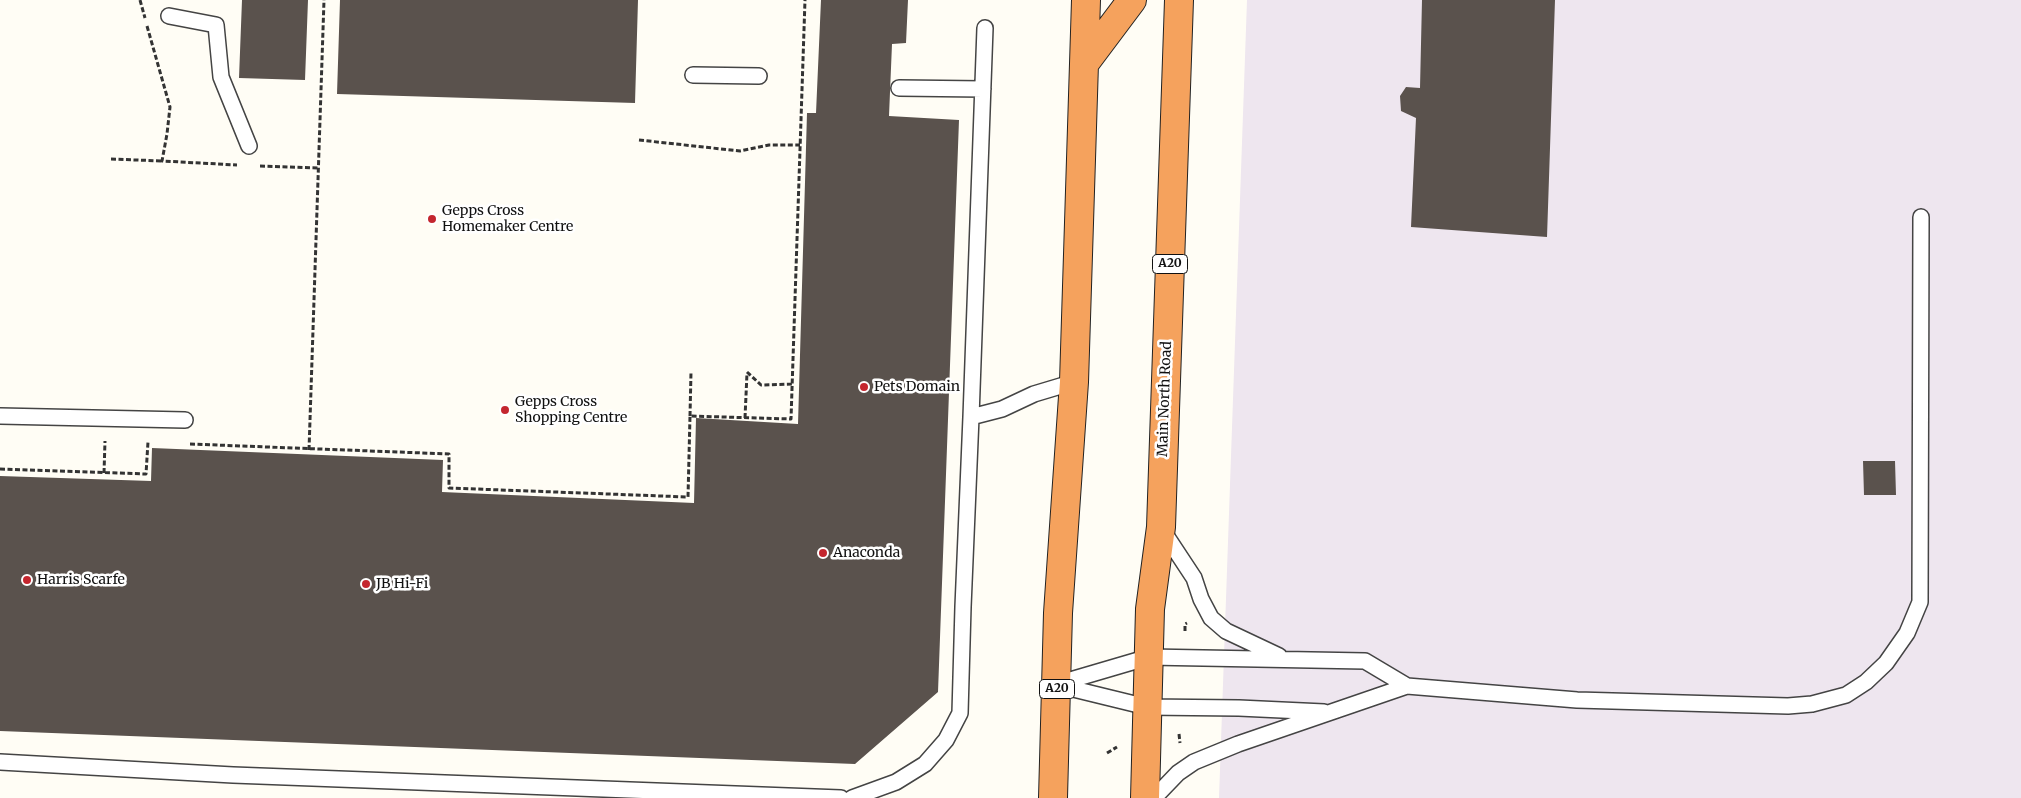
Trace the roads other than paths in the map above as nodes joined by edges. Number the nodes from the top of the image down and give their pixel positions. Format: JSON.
{"nodes":[{"id":1,"x":1086,"y":0,"type":"edge"},
{"id":2,"x":1132,"y":0,"type":"edge"},
{"id":3,"x":1179,"y":0,"type":"edge"},
{"id":4,"x":169,"y":16,"type":"dead end"},
{"id":5,"x":985,"y":28,"type":"dead end"},
{"id":6,"x":1084,"y":64,"type":"junction"},
{"id":7,"x":693,"y":75,"type":"dead end"},
{"id":8,"x":759,"y":76,"type":"dead end"},
{"id":9,"x":899,"y":88,"type":"dead end"},
{"id":10,"x":983,"y":89,"type":"junction"},
{"id":11,"x":249,"y":146,"type":"dead end"},
{"id":12,"x":1921,"y":216,"type":"dead end"},
{"id":13,"x":1074,"y":382,"type":"junction"},
{"id":14,"x":0,"y":416,"type":"edge"},
{"id":15,"x":971,"y":417,"type":"junction"},
{"id":16,"x":185,"y":420,"type":"dead end"},
{"id":17,"x":1161,"y":527,"type":"junction"},
{"id":18,"x":1149,"y":657,"type":"junction"},
{"id":19,"x":1284,"y":659,"type":"junction"},
{"id":20,"x":1057,"y":684,"type":"junction"},
{"id":21,"x":1407,"y":686,"type":"junction"},
{"id":22,"x":1147,"y":708,"type":"junction"},
{"id":23,"x":1332,"y":713,"type":"junction"},
{"id":24,"x":0,"y":762,"type":"edge"},
{"id":25,"x":841,"y":798,"type":"edge"},
{"id":26,"x":852,"y":798,"type":"edge"},
{"id":27,"x":1052,"y":798,"type":"edge"},
{"id":28,"x":1145,"y":798,"type":"edge"},
{"id":29,"x":1154,"y":798,"type":"edge"}],
"edges":[{"from":1,"to":6,"type":"highway","number":"A20"},
{"from":2,"to":6,"type":"highway"},
{"from":3,"to":17,"type":"highway","name":"Main North Road","number":"A20"},
{"from":4,"to":11,"type":"lane"},
{"from":5,"to":10,"type":"lane"},
{"from":6,"to":13,"type":"highway","number":"A20"},
{"from":7,"to":8,"type":"lane"},
{"from":9,"to":10,"type":"lane"},
{"from":10,"to":15,"type":"lane"},
{"from":12,"to":21,"type":"lane"},
{"from":13,"to":15,"type":"lane"},
{"from":13,"to":20,"type":"highway","number":"A20"},
{"from":14,"to":16,"type":"lane"},
{"from":15,"to":26,"type":"lane"},
{"from":17,"to":18,"type":"highway","name":"Main North Road","number":"A20"},
{"from":17,"to":19,"type":"lane"},
{"from":18,"to":19,"type":"lane"},
{"from":18,"to":20,"type":"lane"},
{"from":18,"to":22,"type":"highway","name":"Main North Road","number":"A20"},
{"from":19,"to":21,"type":"lane"},
{"from":20,"to":22,"type":"lane"},
{"from":20,"to":27,"type":"highway","number":"A20"},
{"from":21,"to":23,"type":"lane"},
{"from":22,"to":23,"type":"lane"},
{"from":22,"to":28,"type":"highway","name":"Main North Road","number":"A20"},
{"from":23,"to":29,"type":"lane"},
{"from":24,"to":25,"type":"lane"}]}
